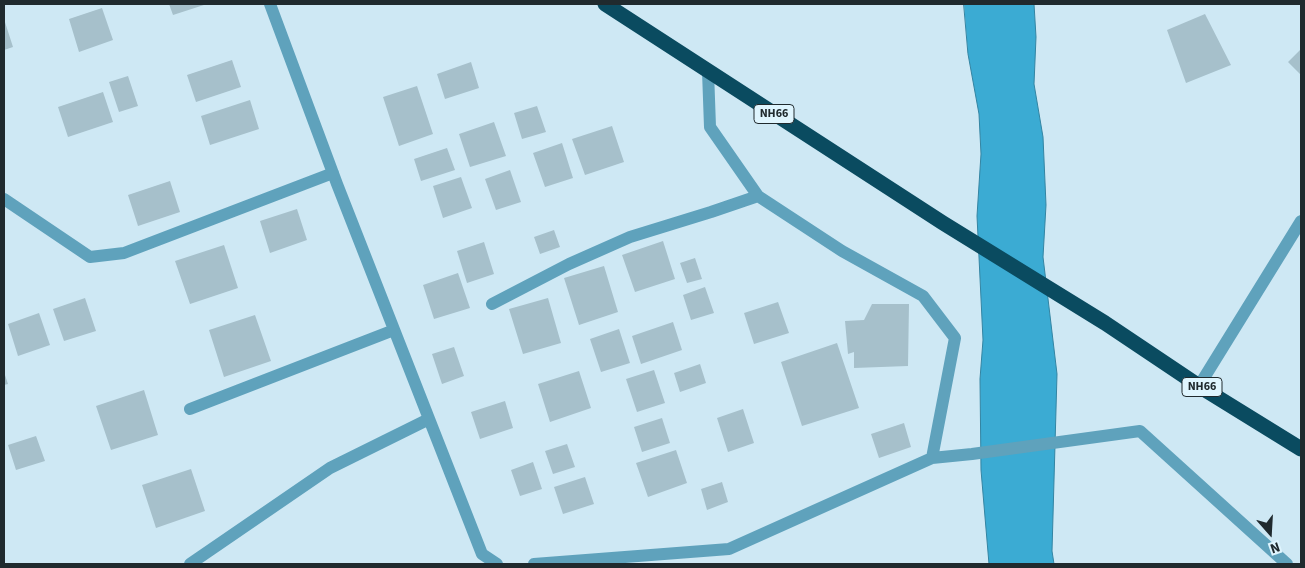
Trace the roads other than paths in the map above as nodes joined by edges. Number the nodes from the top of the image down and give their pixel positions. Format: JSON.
{"nodes":[{"id":1,"x":270,"y":4,"type":"edge"},
{"id":2,"x":605,"y":4,"type":"edge"},
{"id":3,"x":708,"y":70,"type":"junction"},
{"id":4,"x":333,"y":173,"type":"junction"},
{"id":5,"x":758,"y":196,"type":"junction"},
{"id":6,"x":4,"y":199,"type":"edge"},
{"id":7,"x":1301,"y":221,"type":"edge"},
{"id":8,"x":492,"y":304,"type":"dead end"},
{"id":9,"x":394,"y":330,"type":"junction"},
{"id":10,"x":1199,"y":386,"type":"junction"},
{"id":11,"x":190,"y":409,"type":"dead end"},
{"id":12,"x":429,"y":419,"type":"junction"},
{"id":13,"x":1301,"y":449,"type":"edge"},
{"id":14,"x":932,"y":458,"type":"junction"},
{"id":15,"x":571,"y":563,"type":"edge"},
{"id":16,"x":190,"y":564,"type":"edge"},
{"id":17,"x":497,"y":564,"type":"edge"},
{"id":18,"x":534,"y":564,"type":"edge"},
{"id":19,"x":1287,"y":564,"type":"edge"}],
"edges":[{"from":1,"to":4,"type":"street"},
{"from":2,"to":3,"type":"highway","number":"NH66"},
{"from":3,"to":5,"type":"street"},
{"from":3,"to":10,"type":"highway","number":"NH66"},
{"from":4,"to":6,"type":"street"},
{"from":4,"to":9,"type":"street"},
{"from":5,"to":8,"type":"street"},
{"from":5,"to":14,"type":"street"},
{"from":7,"to":10,"type":"street"},
{"from":9,"to":11,"type":"street"},
{"from":9,"to":12,"type":"street"},
{"from":10,"to":13,"type":"highway","number":"NH66"},
{"from":12,"to":16,"type":"street"},
{"from":12,"to":17,"type":"street"},
{"from":14,"to":15,"type":"street"},
{"from":14,"to":19,"type":"street"},
{"from":15,"to":18,"type":"street"}]}
